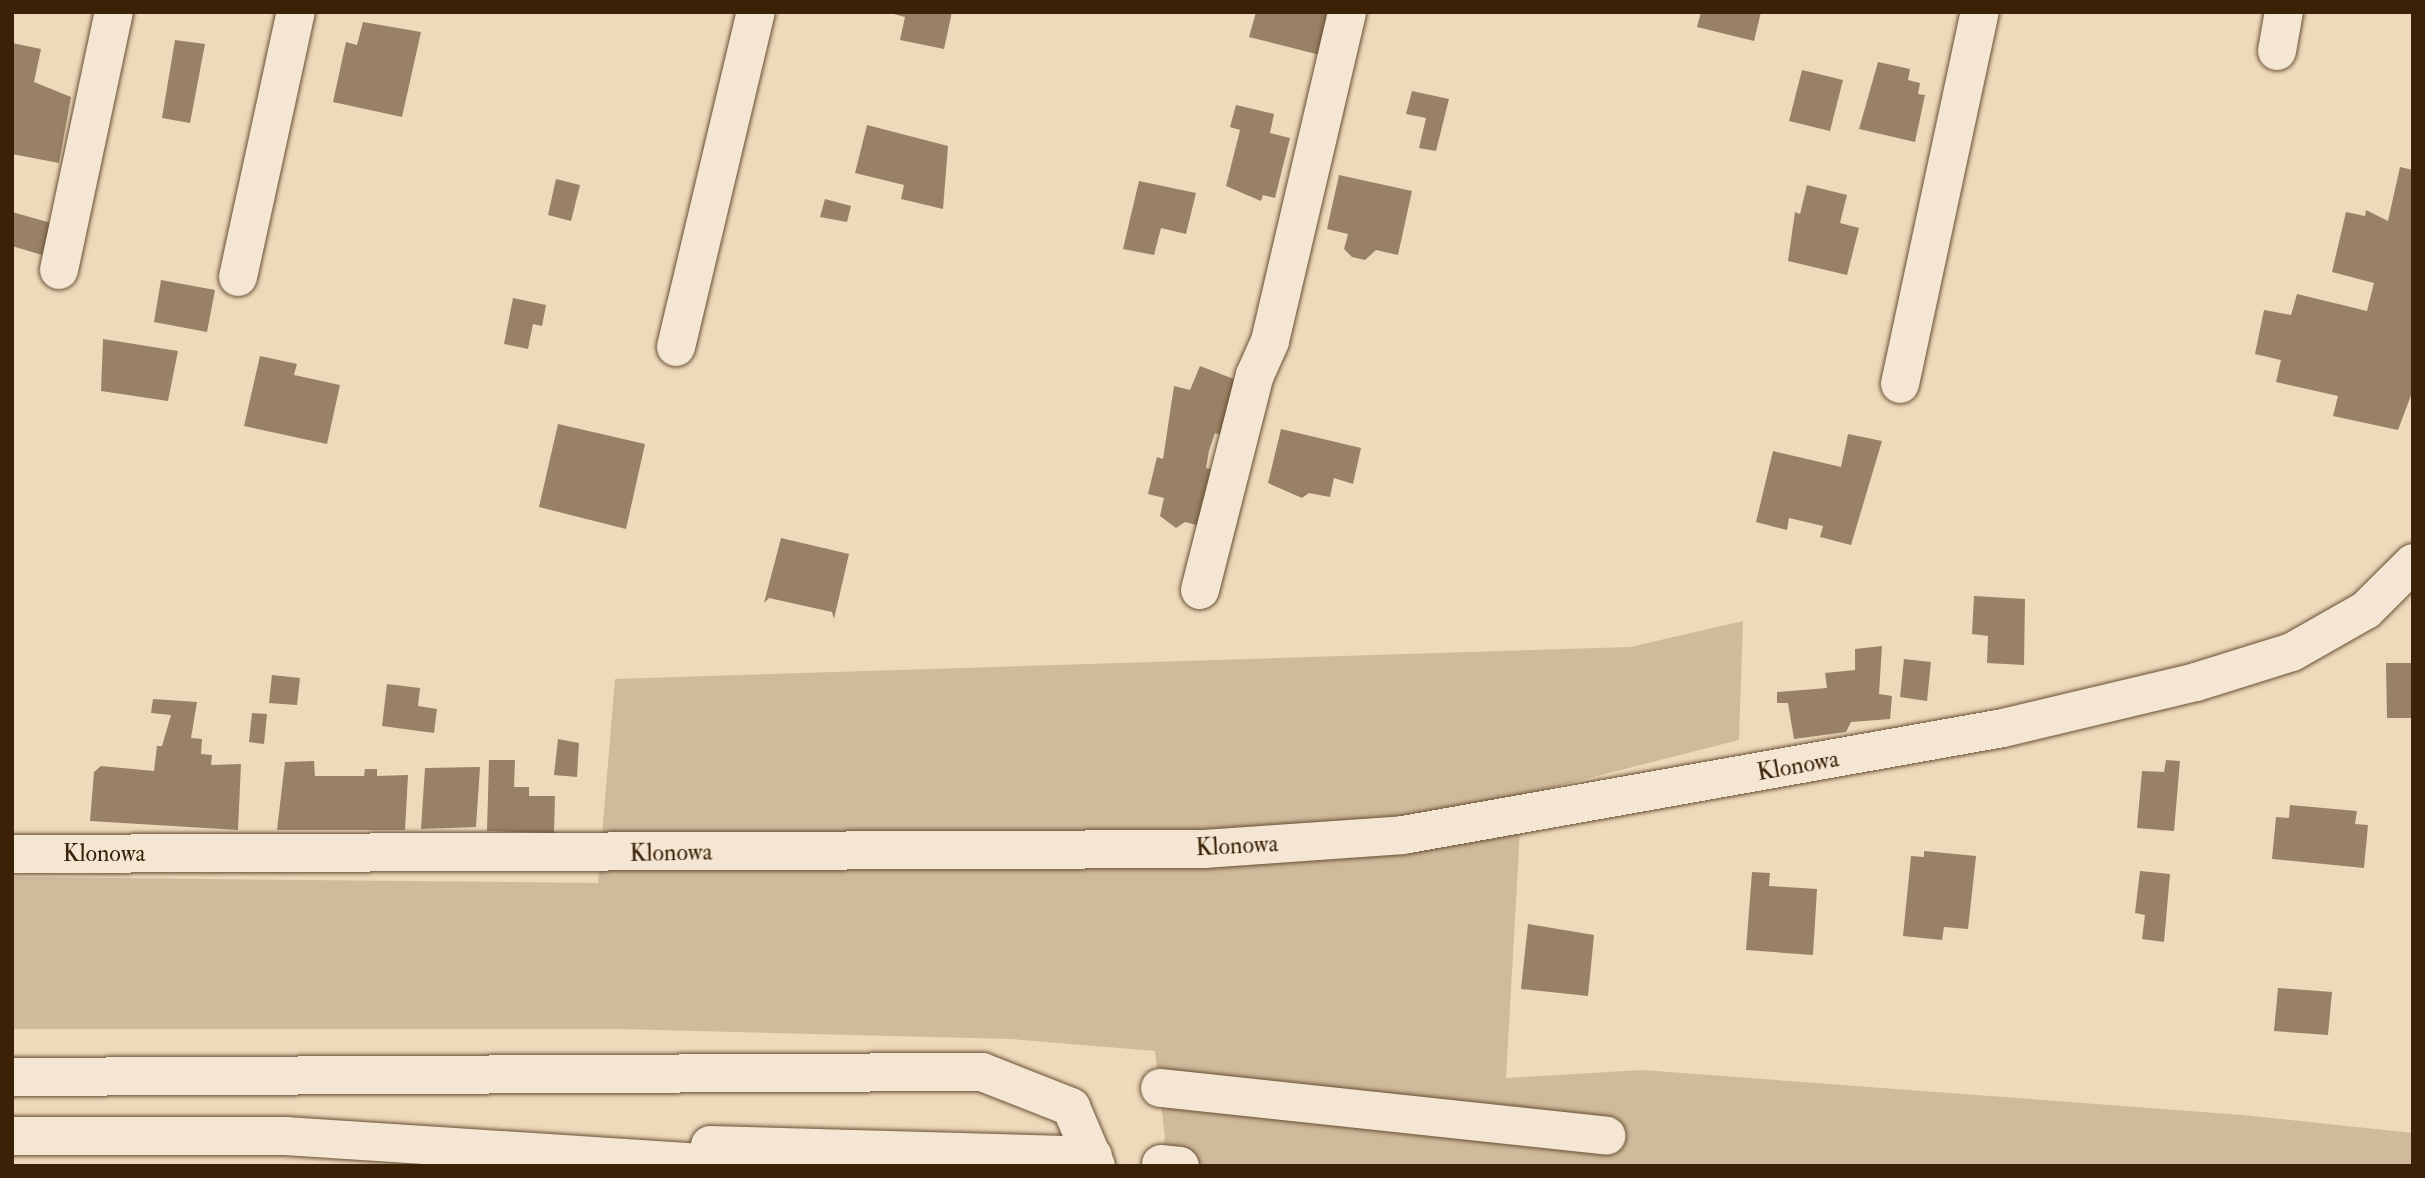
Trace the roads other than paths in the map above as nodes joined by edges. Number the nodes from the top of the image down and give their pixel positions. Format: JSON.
{"nodes":[{"id":1,"x":114,"y":12,"type":"edge"},
{"id":2,"x":296,"y":12,"type":"edge"},
{"id":3,"x":755,"y":12,"type":"edge"},
{"id":4,"x":1347,"y":12,"type":"edge"},
{"id":5,"x":1980,"y":12,"type":"edge"},
{"id":6,"x":2284,"y":12,"type":"edge"},
{"id":7,"x":2277,"y":51,"type":"dead end"},
{"id":8,"x":59,"y":270,"type":"dead end"},
{"id":9,"x":238,"y":277,"type":"dead end"},
{"id":10,"x":676,"y":347,"type":"dead end"},
{"id":11,"x":1900,"y":384,"type":"dead end"},
{"id":12,"x":2413,"y":564,"type":"edge"},
{"id":13,"x":1200,"y":590,"type":"dead end"},
{"id":14,"x":12,"y":854,"type":"edge"},
{"id":15,"x":12,"y":1077,"type":"edge"},
{"id":16,"x":1160,"y":1088,"type":"dead end"},
{"id":17,"x":12,"y":1136,"type":"edge"},
{"id":18,"x":1606,"y":1136,"type":"dead end"},
{"id":19,"x":477,"y":1146,"type":"junction"},
{"id":20,"x":1091,"y":1162,"type":"edge"},
{"id":21,"x":744,"y":1166,"type":"edge"}],
"edges":[{"from":1,"to":8,"type":"street"},
{"from":2,"to":9,"type":"street"},
{"from":3,"to":10,"type":"street"},
{"from":4,"to":13,"type":"street"},
{"from":5,"to":11,"type":"street"},
{"from":6,"to":7,"type":"street"},
{"from":12,"to":14,"type":"street","name":"Klonowa"},
{"from":15,"to":20,"type":"street"},
{"from":16,"to":18,"type":"street"},
{"from":17,"to":19,"type":"street"},
{"from":19,"to":20,"type":"street"},
{"from":19,"to":21,"type":"street"}]}
